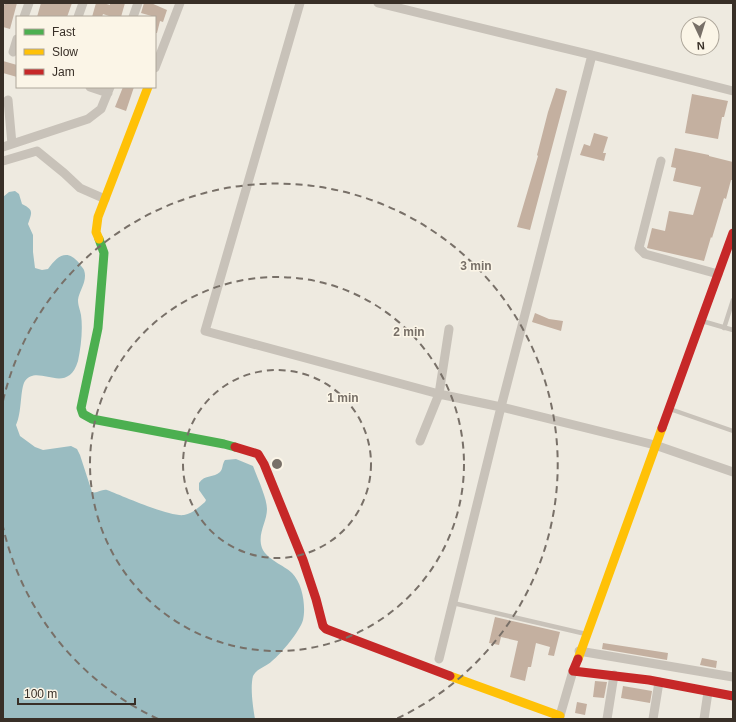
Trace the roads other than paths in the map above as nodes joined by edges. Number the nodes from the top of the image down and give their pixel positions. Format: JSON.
{"nodes":[{"id":1,"x":29,"y":3,"type":"edge"},
{"id":2,"x":83,"y":3,"type":"edge"},
{"id":3,"x":138,"y":3,"type":"edge"},
{"id":4,"x":180,"y":3,"type":"edge"},
{"id":5,"x":300,"y":3,"type":"edge"},
{"id":6,"x":378,"y":3,"type":"edge"},
{"id":7,"x":24,"y":16,"type":"edge"},
{"id":8,"x":78,"y":16,"type":"edge"},
{"id":9,"x":133,"y":16,"type":"edge"},
{"id":10,"x":16,"y":42,"type":"edge"},
{"id":11,"x":13,"y":52,"type":"dead end"},
{"id":12,"x":592,"y":55,"type":"junction"},
{"id":13,"x":156,"y":65,"type":"edge"},
{"id":14,"x":96,"y":88,"type":"edge"},
{"id":15,"x":148,"y":88,"type":"edge"},
{"id":16,"x":109,"y":90,"type":"edge"},
{"id":17,"x":733,"y":91,"type":"edge"},
{"id":18,"x":8,"y":100,"type":"dead end"},
{"id":19,"x":12,"y":144,"type":"junction"},
{"id":20,"x":3,"y":147,"type":"edge"},
{"id":21,"x":3,"y":161,"type":"edge"},
{"id":22,"x":661,"y":161,"type":"dead end"},
{"id":23,"x":105,"y":199,"type":"junction"},
{"id":24,"x":733,"y":233,"type":"edge"},
{"id":25,"x":718,"y":274,"type":"junction"},
{"id":26,"x":733,"y":300,"type":"edge"},
{"id":27,"x":701,"y":320,"type":"junction"},
{"id":28,"x":724,"y":328,"type":"junction"},
{"id":29,"x":449,"y":329,"type":"dead end"},
{"id":30,"x":733,"y":330,"type":"edge"},
{"id":31,"x":439,"y":394,"type":"junction"},
{"id":32,"x":501,"y":407,"type":"junction"},
{"id":33,"x":668,"y":409,"type":"junction"},
{"id":34,"x":733,"y":431,"type":"edge"},
{"id":35,"x":420,"y":440,"type":"dead end"},
{"id":36,"x":655,"y":445,"type":"junction"},
{"id":37,"x":733,"y":472,"type":"edge"},
{"id":38,"x":453,"y":603,"type":"junction"},
{"id":39,"x":586,"y":634,"type":"junction"},
{"id":40,"x":579,"y":652,"type":"junction"},
{"id":41,"x":439,"y":659,"type":"dead end"},
{"id":42,"x":573,"y":671,"type":"junction"},
{"id":43,"x":614,"y":675,"type":"junction"},
{"id":44,"x":733,"y":677,"type":"edge"},
{"id":45,"x":659,"y":682,"type":"junction"},
{"id":46,"x":708,"y":692,"type":"junction"},
{"id":47,"x":733,"y":696,"type":"edge"},
{"id":48,"x":560,"y":718,"type":"edge"},
{"id":49,"x":607,"y":719,"type":"edge"},
{"id":50,"x":653,"y":719,"type":"edge"},
{"id":51,"x":704,"y":719,"type":"edge"}],
"edges":[{"from":1,"to":7,"type":"street"},
{"from":2,"to":8,"type":"street"},
{"from":3,"to":9,"type":"street"},
{"from":4,"to":13,"type":"street"},
{"from":5,"to":31,"type":"street"},
{"from":6,"to":12,"type":"street"},
{"from":10,"to":11,"type":"street"},
{"from":12,"to":17,"type":"street"},
{"from":12,"to":32,"type":"street"},
{"from":14,"to":16,"type":"street"},
{"from":15,"to":23,"type":"street"},
{"from":16,"to":19,"type":"street"},
{"from":18,"to":19,"type":"street"},
{"from":19,"to":20,"type":"street"},
{"from":21,"to":23,"type":"street"},
{"from":22,"to":25,"type":"street"},
{"from":23,"to":48,"type":"street"},
{"from":24,"to":25,"type":"street"},
{"from":25,"to":27,"type":"street"},
{"from":26,"to":28,"type":"lane"},
{"from":27,"to":28,"type":"lane"},
{"from":27,"to":33,"type":"street"},
{"from":28,"to":30,"type":"lane"},
{"from":29,"to":31,"type":"street"},
{"from":31,"to":32,"type":"street"},
{"from":31,"to":35,"type":"street"},
{"from":32,"to":36,"type":"street"},
{"from":32,"to":38,"type":"street"},
{"from":33,"to":34,"type":"lane"},
{"from":33,"to":36,"type":"street"},
{"from":36,"to":37,"type":"street"},
{"from":36,"to":39,"type":"street"},
{"from":38,"to":39,"type":"lane"},
{"from":38,"to":41,"type":"street"},
{"from":39,"to":40,"type":"street"},
{"from":40,"to":42,"type":"street"},
{"from":40,"to":44,"type":"street"},
{"from":42,"to":43,"type":"street"},
{"from":42,"to":48,"type":"street"},
{"from":43,"to":45,"type":"street"},
{"from":43,"to":49,"type":"street"},
{"from":45,"to":46,"type":"street"},
{"from":45,"to":50,"type":"street"},
{"from":46,"to":47,"type":"street"},
{"from":46,"to":51,"type":"street"}]}
